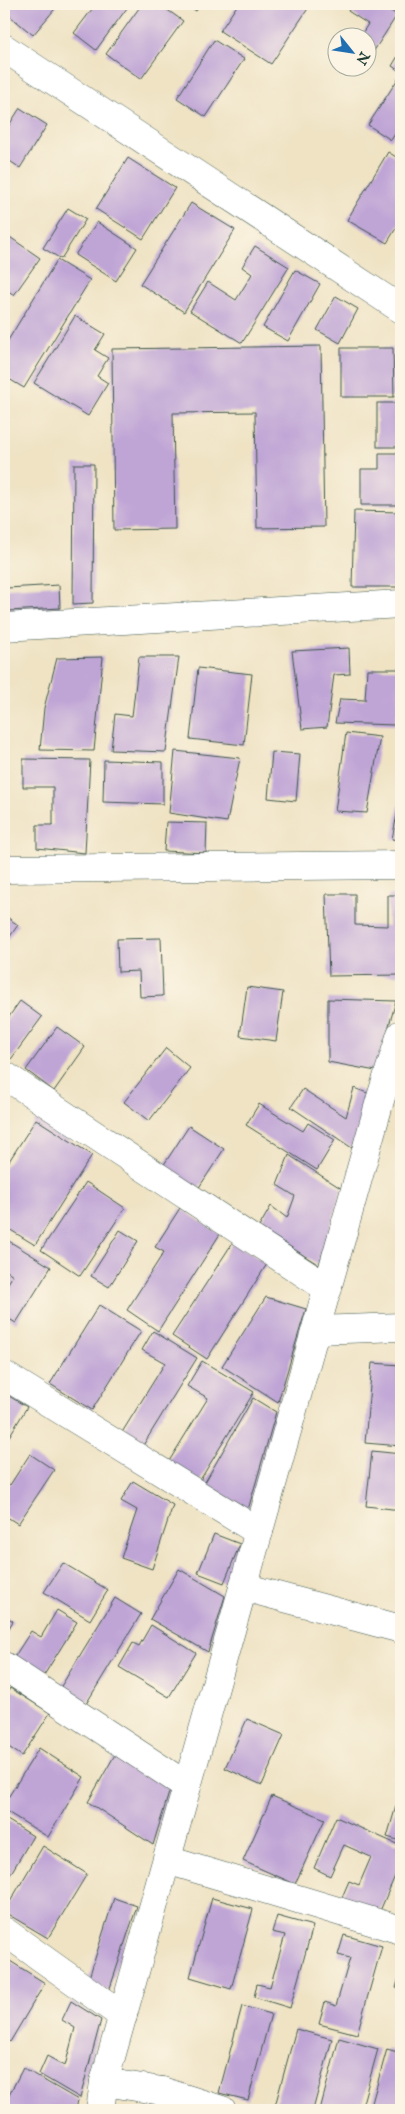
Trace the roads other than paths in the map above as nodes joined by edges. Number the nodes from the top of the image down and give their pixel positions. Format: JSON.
{"nodes":[{"id":1,"x":4,"y":48,"type":"edge"},
{"id":2,"x":401,"y":309,"type":"edge"},
{"id":3,"x":401,"y":604,"type":"edge"},
{"id":4,"x":4,"y":627,"type":"edge"},
{"id":5,"x":401,"y":865,"type":"edge"},
{"id":6,"x":6,"y":870,"type":"dead end"},
{"id":7,"x":401,"y":1034,"type":"edge"},
{"id":8,"x":4,"y":1075,"type":"edge"},
{"id":9,"x":391,"y":1096,"type":"edge"},
{"id":10,"x":328,"y":1288,"type":"junction"},
{"id":11,"x":401,"y":1326,"type":"edge"},
{"id":12,"x":316,"y":1330,"type":"junction"},
{"id":13,"x":4,"y":1375,"type":"edge"},
{"id":14,"x":259,"y":1532,"type":"junction"},
{"id":15,"x":243,"y":1587,"type":"junction"},
{"id":16,"x":401,"y":1630,"type":"edge"},
{"id":17,"x":4,"y":1666,"type":"edge"},
{"id":18,"x":187,"y":1786,"type":"junction"},
{"id":19,"x":166,"y":1860,"type":"junction"},
{"id":20,"x":401,"y":1930,"type":"edge"},
{"id":21,"x":4,"y":1931,"type":"edge"},
{"id":22,"x":122,"y":2016,"type":"junction"},
{"id":23,"x":104,"y":2082,"type":"junction"},
{"id":24,"x":170,"y":2101,"type":"edge"},
{"id":25,"x":100,"y":2110,"type":"edge"},
{"id":26,"x":222,"y":2110,"type":"edge"}],
"edges":[{"from":1,"to":2,"type":"street"},
{"from":3,"to":4,"type":"street"},
{"from":5,"to":6,"type":"street"},
{"from":7,"to":9,"type":"street"},
{"from":8,"to":10,"type":"street"},
{"from":9,"to":10,"type":"street"},
{"from":10,"to":12,"type":"street"},
{"from":11,"to":12,"type":"street"},
{"from":12,"to":14,"type":"street"},
{"from":13,"to":14,"type":"street"},
{"from":14,"to":15,"type":"street"},
{"from":15,"to":16,"type":"street"},
{"from":15,"to":18,"type":"street"},
{"from":17,"to":18,"type":"street"},
{"from":18,"to":19,"type":"street"},
{"from":19,"to":20,"type":"street"},
{"from":19,"to":22,"type":"street"},
{"from":21,"to":22,"type":"street"},
{"from":22,"to":23,"type":"street"},
{"from":23,"to":24,"type":"street"},
{"from":23,"to":25,"type":"street"},
{"from":24,"to":26,"type":"street"}]}
